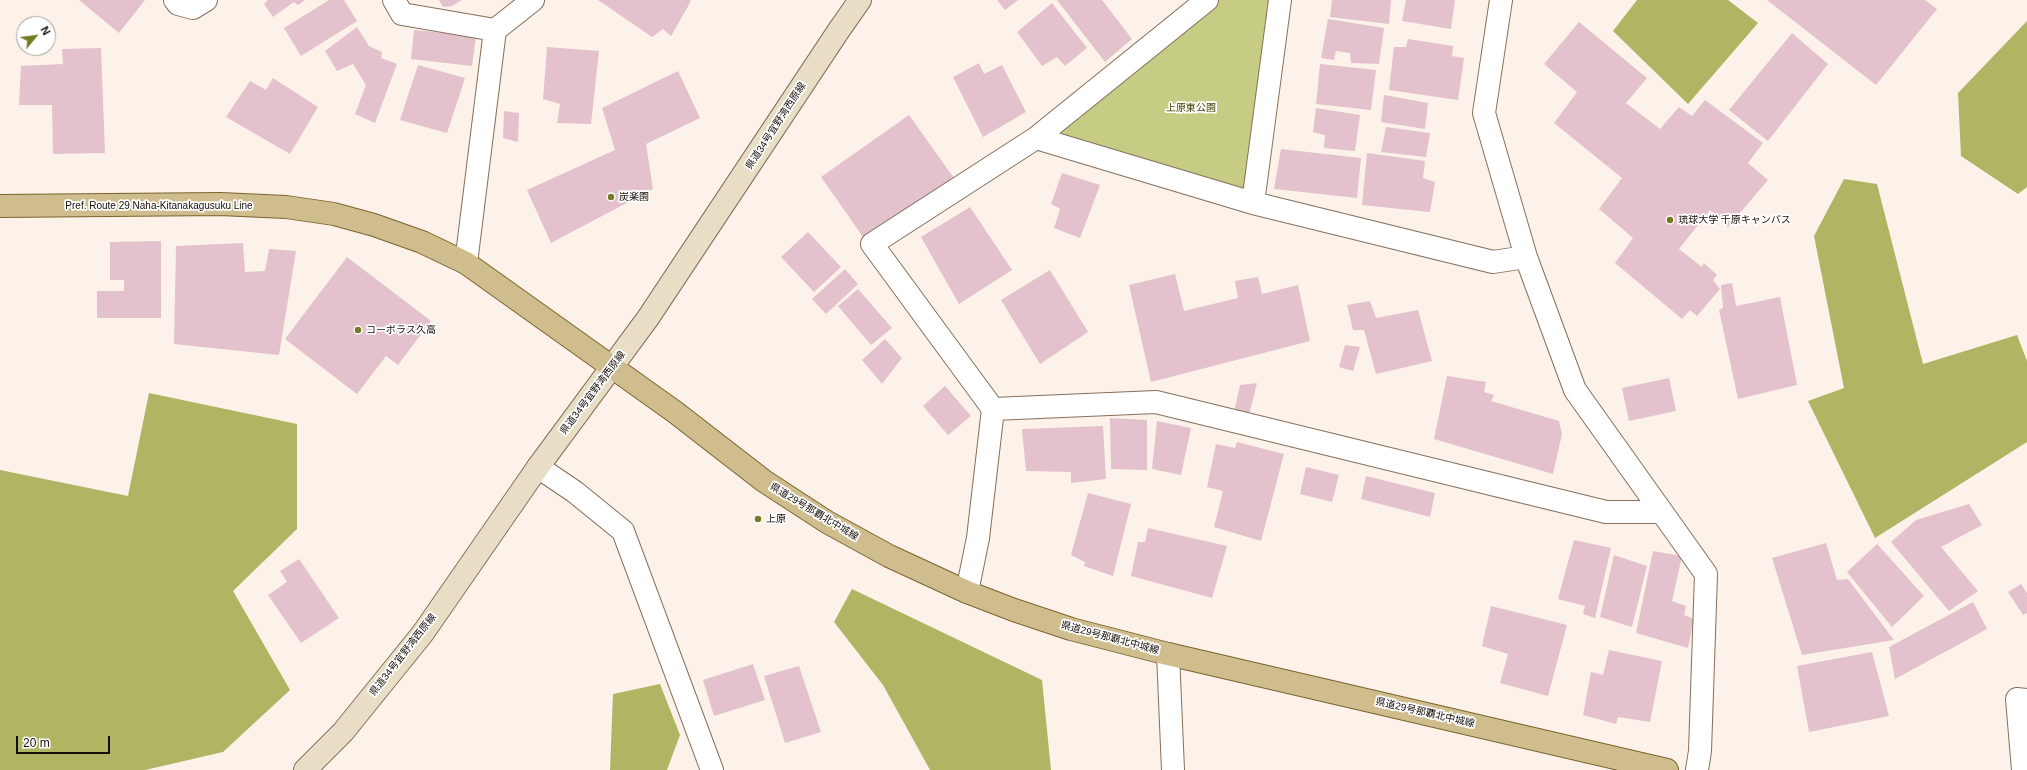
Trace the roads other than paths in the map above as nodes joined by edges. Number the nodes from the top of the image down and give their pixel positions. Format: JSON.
{"nodes":[{"id":1,"x":175,"y":0,"type":"edge"},
{"id":2,"x":206,"y":0,"type":"edge"},
{"id":3,"x":394,"y":0,"type":"edge"},
{"id":4,"x":533,"y":0,"type":"edge"},
{"id":5,"x":860,"y":0,"type":"edge"},
{"id":6,"x":1207,"y":0,"type":"edge"},
{"id":7,"x":1280,"y":0,"type":"edge"},
{"id":8,"x":1501,"y":0,"type":"edge"},
{"id":9,"x":495,"y":30,"type":"junction"},
{"id":10,"x":1036,"y":138,"type":"junction"},
{"id":11,"x":1252,"y":203,"type":"junction"},
{"id":12,"x":0,"y":206,"type":"edge"},
{"id":13,"x":1526,"y":257,"type":"junction"},
{"id":14,"x":466,"y":263,"type":"junction"},
{"id":15,"x":612,"y":367,"type":"junction"},
{"id":16,"x":993,"y":410,"type":"junction"},
{"id":17,"x":538,"y":467,"type":"junction"},
{"id":18,"x":1661,"y":512,"type":"junction"},
{"id":19,"x":967,"y":592,"type":"junction"},
{"id":20,"x":1168,"y":654,"type":"junction"},
{"id":21,"x":2027,"y":700,"type":"edge"},
{"id":22,"x":305,"y":770,"type":"edge"},
{"id":23,"x":712,"y":770,"type":"edge"},
{"id":24,"x":1173,"y":770,"type":"edge"},
{"id":25,"x":1667,"y":770,"type":"edge"},
{"id":26,"x":1697,"y":770,"type":"edge"},
{"id":27,"x":2023,"y":770,"type":"edge"}],
"edges":[{"from":1,"to":2,"type":"street"},
{"from":3,"to":9,"type":"street"},
{"from":4,"to":9,"type":"street"},
{"from":5,"to":15,"type":"main road","name":"県道34号宜野湾西原線"},
{"from":6,"to":10,"type":"street"},
{"from":7,"to":11,"type":"street"},
{"from":8,"to":13,"type":"street"},
{"from":9,"to":14,"type":"street"},
{"from":10,"to":11,"type":"street"},
{"from":10,"to":16,"type":"street"},
{"from":11,"to":13,"type":"street"},
{"from":12,"to":14,"type":"main road","name":"Pref. Route 29 Naha-Kitanakagusuku Line"},
{"from":13,"to":18,"type":"street"},
{"from":14,"to":15,"type":"main road","name":"Pref. Route 29 Naha-Kitanakagusuku Line"},
{"from":15,"to":17,"type":"main road","name":"県道34号宜野湾西原線"},
{"from":15,"to":19,"type":"main road","name":"県道29号那覇北中城線"},
{"from":16,"to":18,"type":"street"},
{"from":16,"to":19,"type":"street"},
{"from":17,"to":22,"type":"main road","name":"県道34号宜野湾西原線"},
{"from":17,"to":23,"type":"street"},
{"from":18,"to":26,"type":"street"},
{"from":19,"to":20,"type":"main road","name":"県道29号那覇北中城線"},
{"from":20,"to":24,"type":"street"},
{"from":20,"to":25,"type":"main road","name":"県道29号那覇北中城線"},
{"from":21,"to":27,"type":"street"}]}
